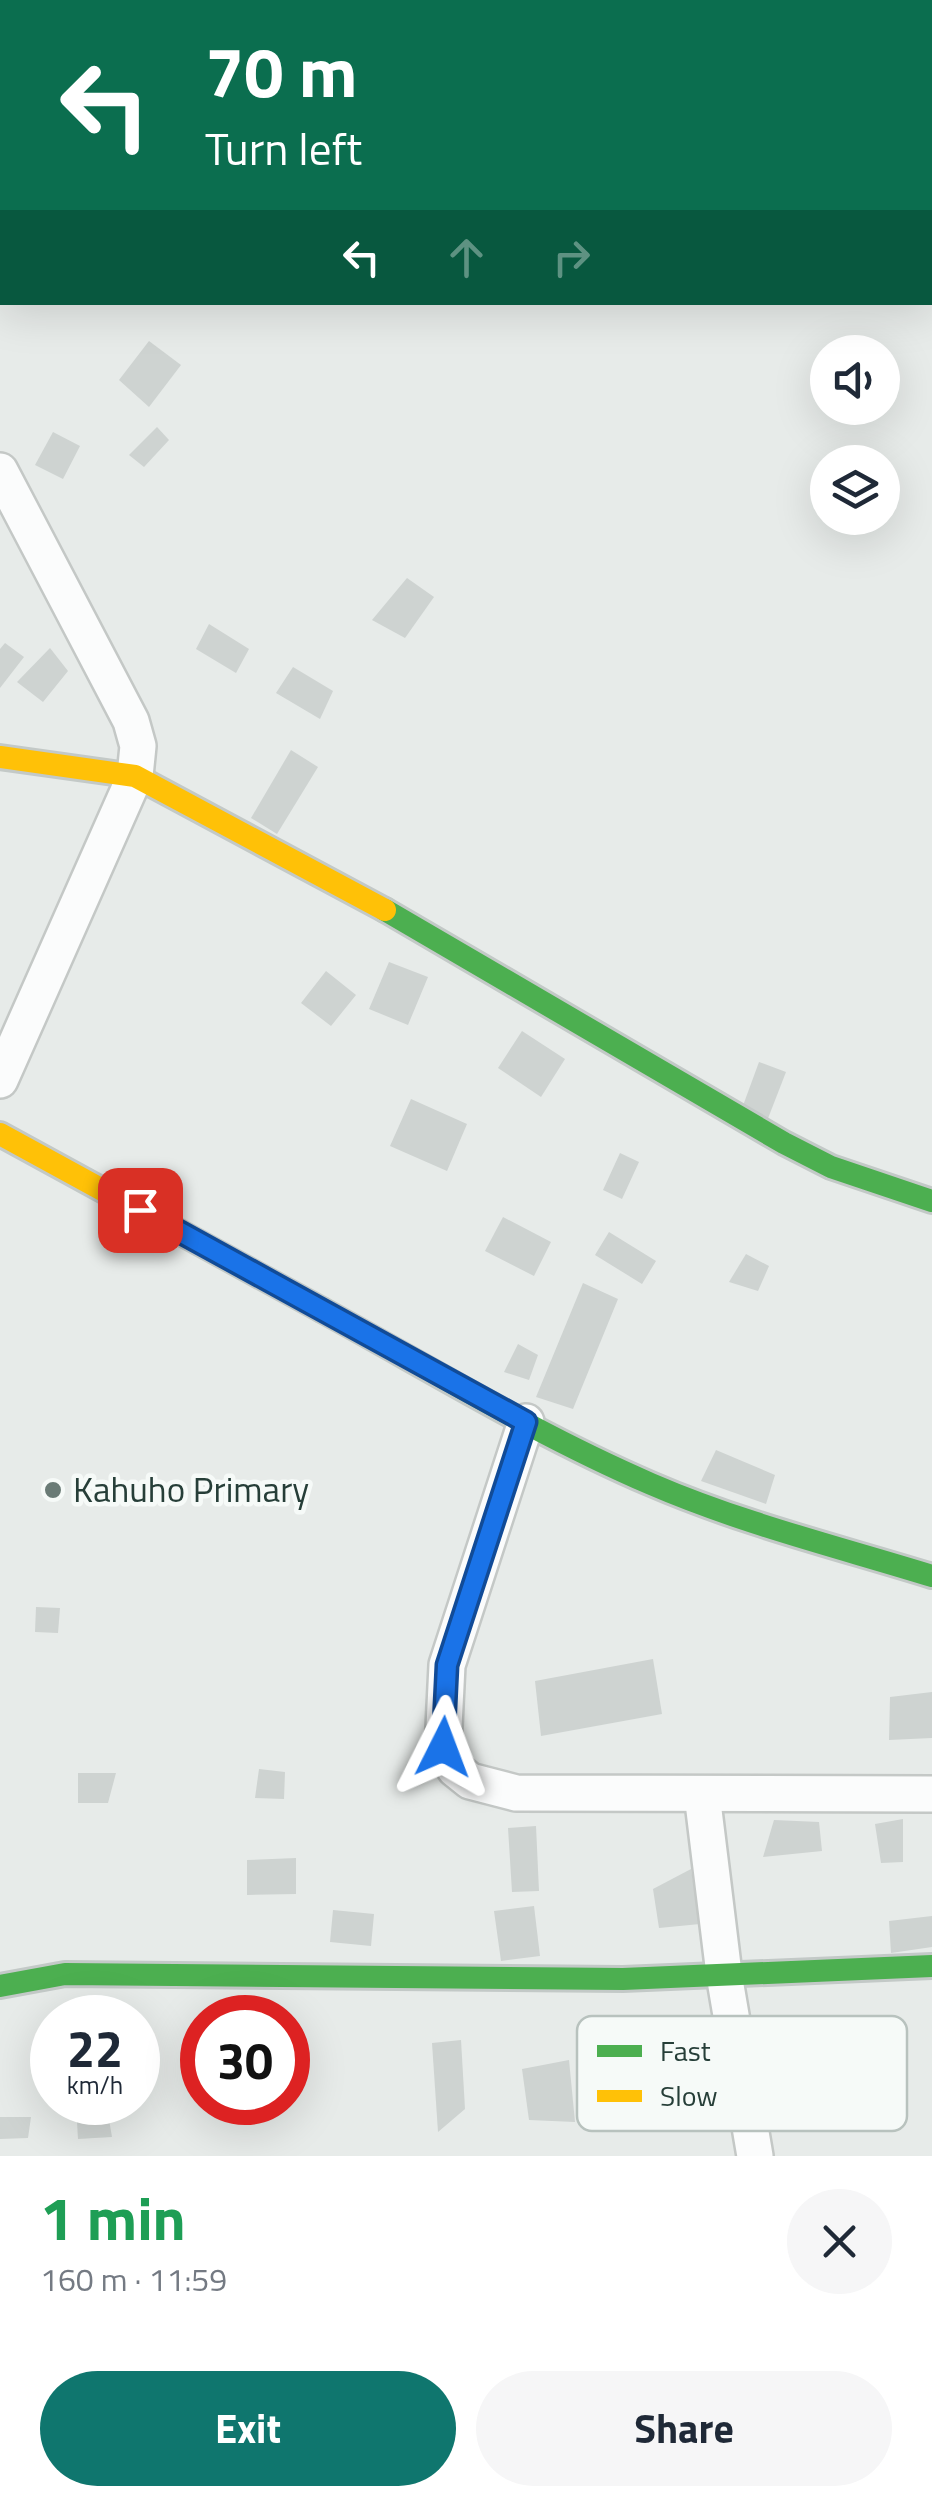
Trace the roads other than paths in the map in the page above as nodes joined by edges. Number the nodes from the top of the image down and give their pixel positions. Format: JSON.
{"nodes":[{"id":1,"x":0,"y":471,"type":"edge"},
{"id":2,"x":0,"y":757,"type":"edge"},
{"id":3,"x":135,"y":776,"type":"junction"},
{"id":4,"x":0,"y":1080,"type":"edge"},
{"id":5,"x":0,"y":1134,"type":"edge"},
{"id":6,"x":932,"y":1201,"type":"edge"},
{"id":7,"x":526,"y":1422,"type":"junction"},
{"id":8,"x":932,"y":1576,"type":"edge"},
{"id":9,"x":702,"y":1794,"type":"junction"},
{"id":10,"x":932,"y":1794,"type":"edge"},
{"id":11,"x":932,"y":1966,"type":"edge"},
{"id":12,"x":724,"y":1974,"type":"junction"},
{"id":13,"x":0,"y":1986,"type":"edge"},
{"id":14,"x":731,"y":2016,"type":"edge"},
{"id":15,"x":751,"y":2131,"type":"edge"},
{"id":16,"x":755,"y":2156,"type":"edge"}],
"edges":[{"from":1,"to":3,"type":"street"},
{"from":2,"to":3,"type":"street"},
{"from":3,"to":4,"type":"street"},
{"from":3,"to":6,"type":"street"},
{"from":5,"to":7,"type":"street"},
{"from":7,"to":8,"type":"street"},
{"from":7,"to":9,"type":"street"},
{"from":9,"to":10,"type":"street"},
{"from":9,"to":12,"type":"street"},
{"from":11,"to":12,"type":"street"},
{"from":12,"to":13,"type":"street"},
{"from":12,"to":14,"type":"street"},
{"from":15,"to":16,"type":"street"}]}
